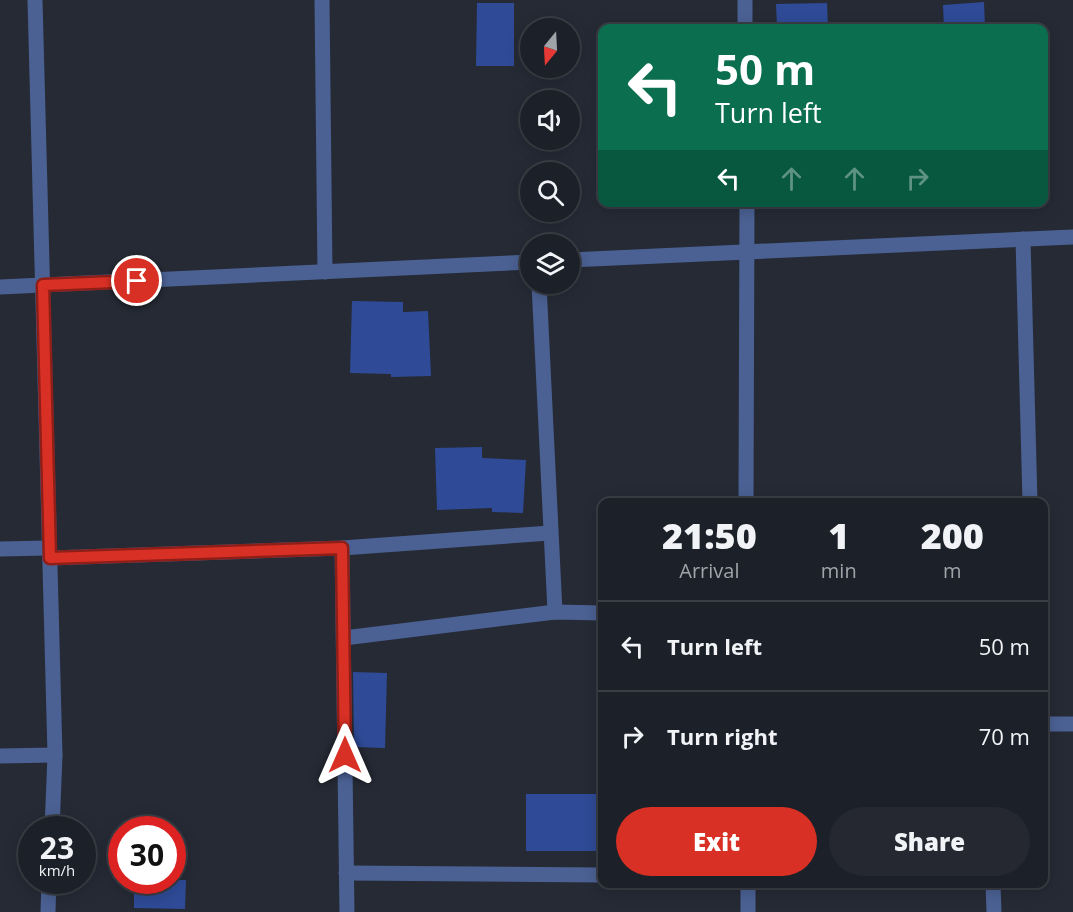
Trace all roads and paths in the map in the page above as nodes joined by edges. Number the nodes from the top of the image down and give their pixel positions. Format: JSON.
{"nodes":[{"id":1,"x":35,"y":0,"type":"edge"},
{"id":2,"x":322,"y":0,"type":"edge"},
{"id":3,"x":745,"y":0,"type":"edge"},
{"id":4,"x":745,"y":24,"type":"edge"},
{"id":5,"x":747,"y":207,"type":"edge"},
{"id":6,"x":1073,"y":237,"type":"edge"},
{"id":7,"x":1023,"y":239,"type":"junction"},
{"id":8,"x":748,"y":252,"type":"junction"},
{"id":9,"x":580,"y":260,"type":"edge"},
{"id":10,"x":520,"y":263,"type":"edge"},
{"id":11,"x":325,"y":272,"type":"junction"},
{"id":12,"x":43,"y":285,"type":"junction"},
{"id":13,"x":0,"y":287,"type":"edge"},
{"id":14,"x":540,"y":294,"type":"edge"},
{"id":15,"x":746,"y":498,"type":"edge"},
{"id":16,"x":1030,"y":498,"type":"edge"},
{"id":17,"x":550,"y":532,"type":"junction"},
{"id":18,"x":342,"y":548,"type":"junction"},
{"id":19,"x":0,"y":549,"type":"edge"},
{"id":20,"x":50,"y":553,"type":"junction"},
{"id":21,"x":555,"y":612,"type":"junction"},
{"id":22,"x":598,"y":613,"type":"edge"},
{"id":23,"x":344,"y":638,"type":"junction"},
{"id":24,"x":1048,"y":724,"type":"edge"},
{"id":25,"x":1073,"y":724,"type":"edge"},
{"id":26,"x":55,"y":755,"type":"junction"},
{"id":27,"x":0,"y":756,"type":"edge"},
{"id":28,"x":52,"y":816,"type":"edge"},
{"id":29,"x":346,"y":873,"type":"junction"},
{"id":30,"x":598,"y":874,"type":"edge"},
{"id":31,"x":748,"y":888,"type":"edge"},
{"id":32,"x":993,"y":888,"type":"edge"},
{"id":33,"x":49,"y":894,"type":"edge"},
{"id":34,"x":48,"y":912,"type":"edge"},
{"id":35,"x":347,"y":912,"type":"edge"},
{"id":36,"x":748,"y":912,"type":"edge"},
{"id":37,"x":994,"y":912,"type":"edge"}],
"edges":[{"from":1,"to":12,"type":"street"},
{"from":2,"to":11,"type":"street"},
{"from":3,"to":4,"type":"street"},
{"from":5,"to":8,"type":"street"},
{"from":6,"to":7,"type":"street"},
{"from":7,"to":8,"type":"street"},
{"from":7,"to":16,"type":"street"},
{"from":8,"to":9,"type":"street"},
{"from":8,"to":15,"type":"street"},
{"from":10,"to":11,"type":"street"},
{"from":11,"to":12,"type":"street"},
{"from":12,"to":13,"type":"street"},
{"from":12,"to":20,"type":"street"},
{"from":14,"to":17,"type":"street"},
{"from":17,"to":18,"type":"street"},
{"from":17,"to":21,"type":"street"},
{"from":18,"to":20,"type":"street"},
{"from":18,"to":23,"type":"street"},
{"from":19,"to":20,"type":"street"},
{"from":20,"to":26,"type":"street"},
{"from":21,"to":22,"type":"street"},
{"from":21,"to":23,"type":"street"},
{"from":23,"to":29,"type":"street"},
{"from":24,"to":25,"type":"street"},
{"from":26,"to":27,"type":"street"},
{"from":26,"to":28,"type":"street"},
{"from":29,"to":30,"type":"street"},
{"from":29,"to":35,"type":"street"},
{"from":31,"to":36,"type":"street"},
{"from":32,"to":37,"type":"street"},
{"from":33,"to":34,"type":"street"}]}
